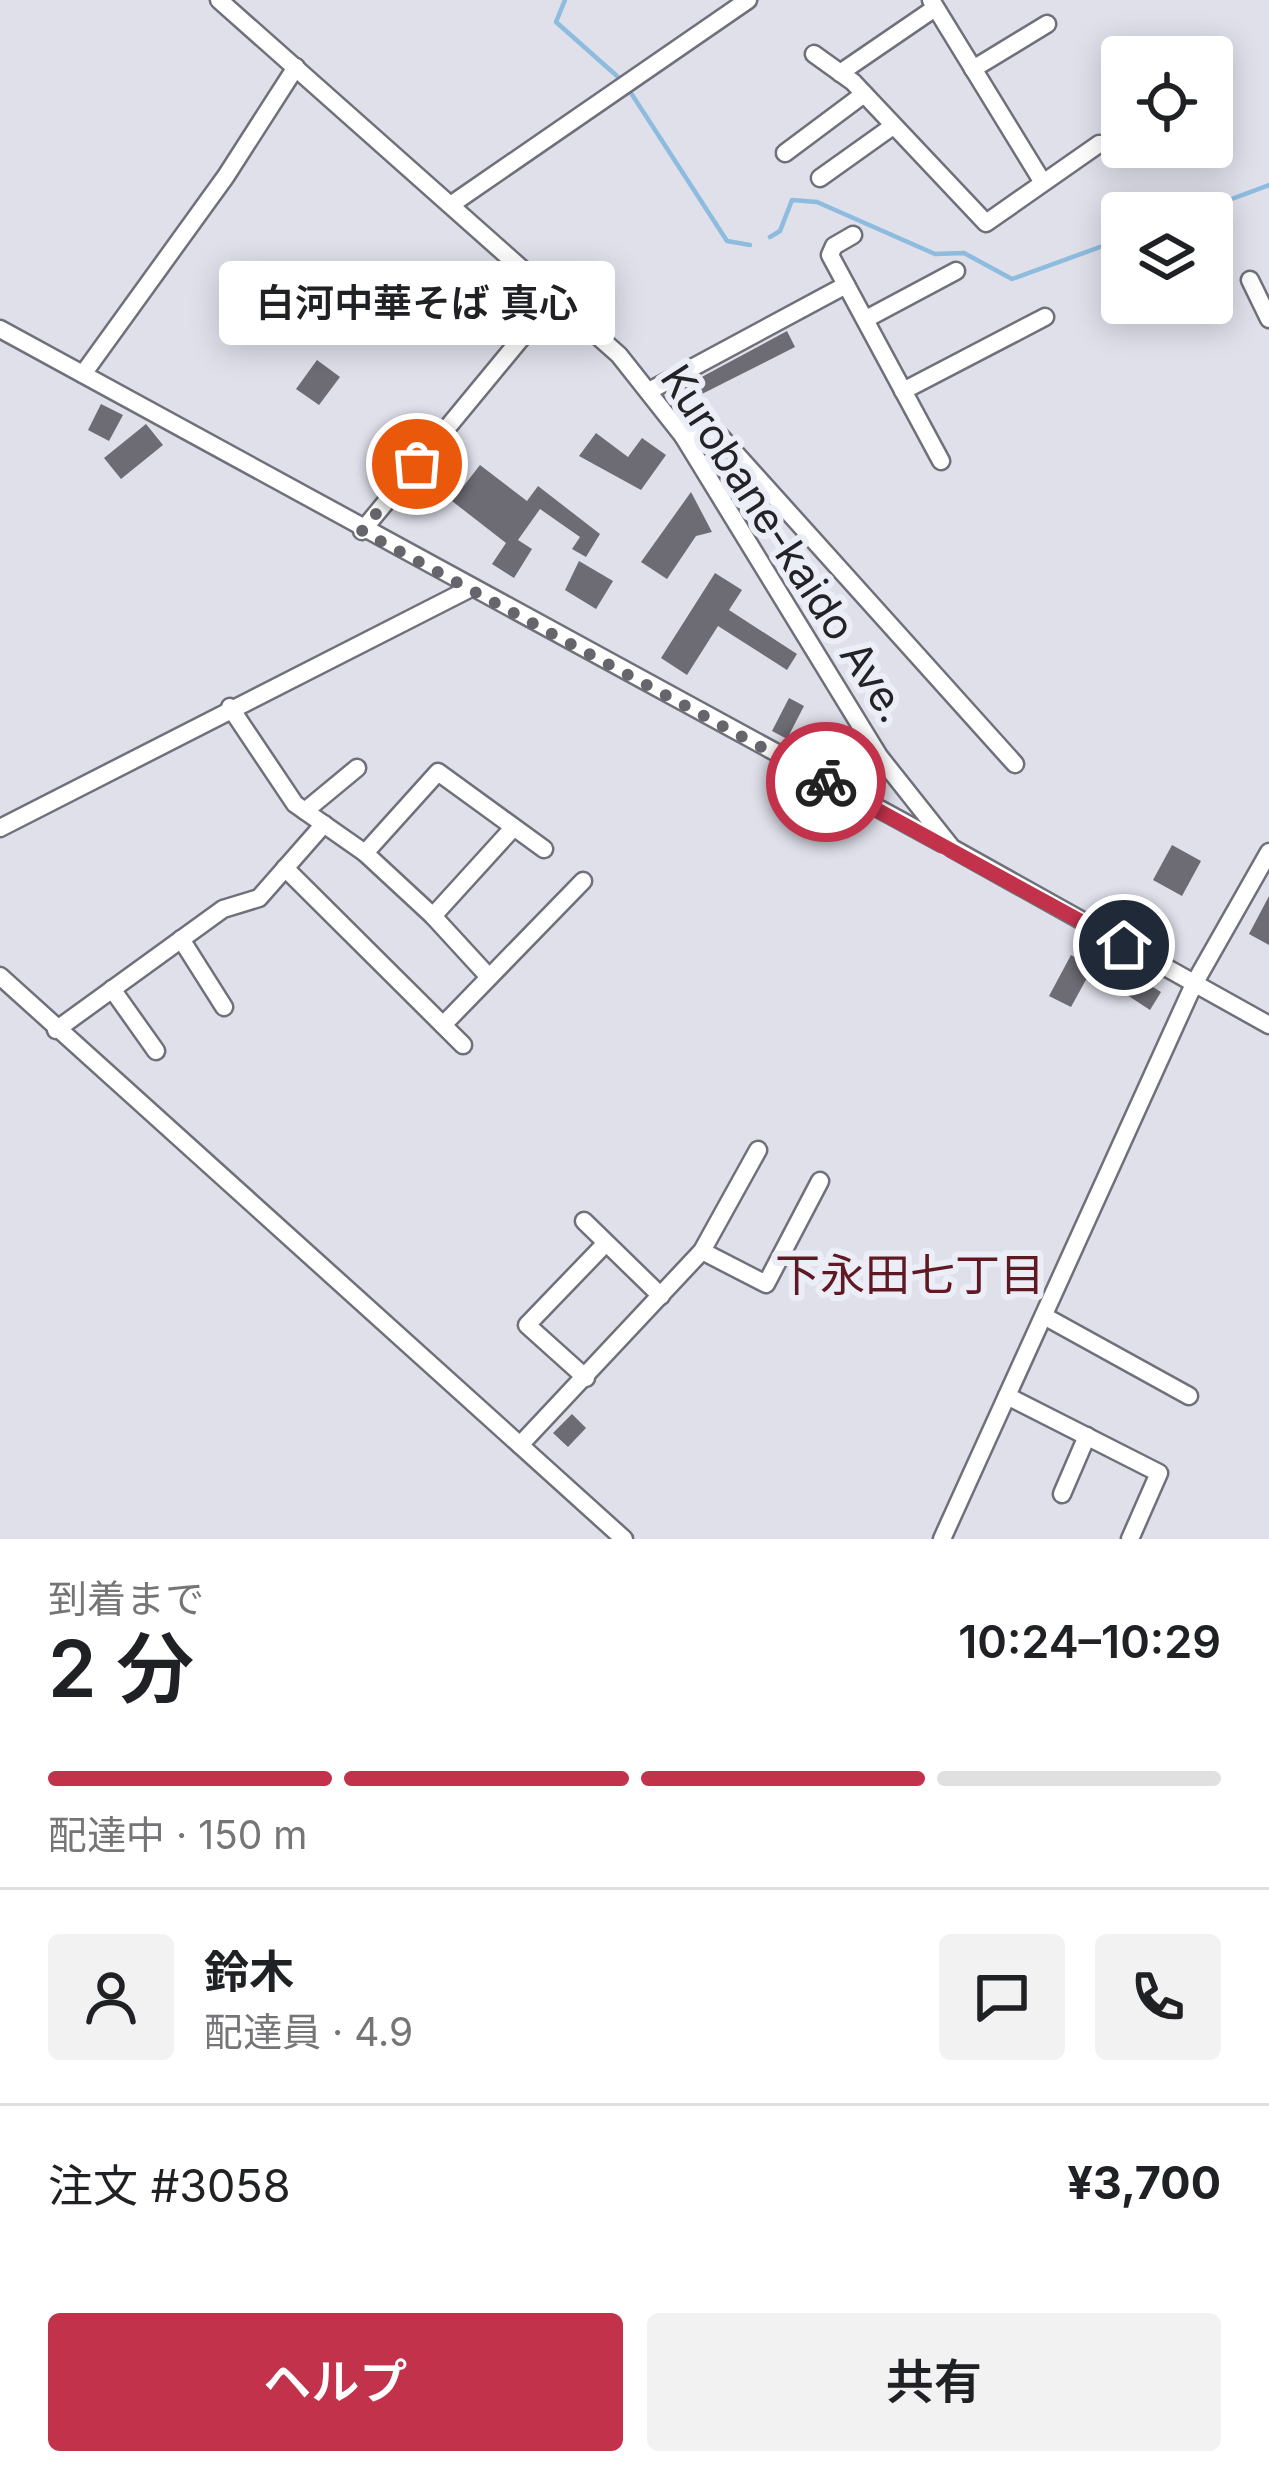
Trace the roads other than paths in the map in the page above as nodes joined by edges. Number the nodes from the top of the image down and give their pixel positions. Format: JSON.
{"nodes":[{"id":1,"x":219,"y":0,"type":"edge"},
{"id":2,"x":748,"y":0,"type":"edge"},
{"id":3,"x":933,"y":4,"type":"edge"},
{"id":4,"x":1047,"y":24,"type":"dead end"},
{"id":5,"x":814,"y":54,"type":"dead end"},
{"id":6,"x":296,"y":67,"type":"junction"},
{"id":7,"x":973,"y":70,"type":"junction"},
{"id":8,"x":840,"y":73,"type":"junction"},
{"id":9,"x":864,"y":94,"type":"junction"},
{"id":10,"x":893,"y":126,"type":"junction"},
{"id":11,"x":1099,"y":144,"type":"dead end"},
{"id":12,"x":785,"y":153,"type":"dead end"},
{"id":13,"x":820,"y":178,"type":"dead end"},
{"id":14,"x":1042,"y":181,"type":"junction"},
{"id":15,"x":452,"y":204,"type":"junction"},
{"id":16,"x":853,"y":235,"type":"dead end"},
{"id":17,"x":956,"y":271,"type":"dead end"},
{"id":18,"x":1250,"y":280,"type":"dead end"},
{"id":19,"x":846,"y":285,"type":"junction"},
{"id":20,"x":556,"y":296,"type":"junction"},
{"id":21,"x":1267,"y":309,"type":"edge"},
{"id":22,"x":1045,"y":316,"type":"dead end"},
{"id":23,"x":866,"y":319,"type":"junction"},
{"id":24,"x":0,"y":329,"type":"edge"},
{"id":25,"x":83,"y":374,"type":"junction"},
{"id":26,"x":649,"y":391,"type":"junction"},
{"id":27,"x":903,"y":391,"type":"junction"},
{"id":28,"x":682,"y":436,"type":"junction"},
{"id":29,"x":940,"y":461,"type":"dead end"},
{"id":30,"x":362,"y":531,"type":"junction"},
{"id":31,"x":471,"y":588,"type":"junction"},
{"id":32,"x":230,"y":707,"type":"junction"},
{"id":33,"x":1016,"y":764,"type":"dead end"},
{"id":34,"x":358,"y":768,"type":"dead end"},
{"id":35,"x":305,"y":811,"type":"junction"},
{"id":36,"x":324,"y":824,"type":"junction"},
{"id":37,"x":0,"y":828,"type":"edge"},
{"id":38,"x":513,"y":828,"type":"junction"},
{"id":39,"x":952,"y":848,"type":"junction"},
{"id":40,"x":544,"y":849,"type":"dead end"},
{"id":41,"x":1269,"y":852,"type":"edge"},
{"id":42,"x":364,"y":853,"type":"junction"},
{"id":43,"x":285,"y":868,"type":"junction"},
{"id":44,"x":583,"y":881,"type":"dead end"},
{"id":45,"x":433,"y":916,"type":"junction"},
{"id":46,"x":181,"y":940,"type":"junction"},
{"id":47,"x":0,"y":976,"type":"edge"},
{"id":48,"x":490,"y":977,"type":"junction"},
{"id":49,"x":1194,"y":984,"type":"junction"},
{"id":50,"x":112,"y":989,"type":"junction"},
{"id":51,"x":224,"y":1007,"type":"dead end"},
{"id":52,"x":443,"y":1025,"type":"junction"},
{"id":53,"x":1269,"y":1025,"type":"edge"},
{"id":54,"x":56,"y":1030,"type":"junction"},
{"id":55,"x":463,"y":1045,"type":"dead end"},
{"id":56,"x":156,"y":1051,"type":"dead end"},
{"id":57,"x":758,"y":1150,"type":"dead end"},
{"id":58,"x":820,"y":1181,"type":"dead end"},
{"id":59,"x":584,"y":1221,"type":"dead end"},
{"id":60,"x":605,"y":1244,"type":"junction"},
{"id":61,"x":702,"y":1251,"type":"junction"},
{"id":62,"x":661,"y":1296,"type":"junction"},
{"id":63,"x":1044,"y":1316,"type":"junction"},
{"id":64,"x":586,"y":1378,"type":"junction"},
{"id":65,"x":1007,"y":1396,"type":"junction"},
{"id":66,"x":1189,"y":1396,"type":"dead end"},
{"id":67,"x":1088,"y":1436,"type":"junction"},
{"id":68,"x":520,"y":1445,"type":"junction"},
{"id":69,"x":1063,"y":1494,"type":"dead end"},
{"id":70,"x":624,"y":1539,"type":"edge"},
{"id":71,"x":942,"y":1539,"type":"edge"},
{"id":72,"x":1130,"y":1539,"type":"edge"}],
"edges":[{"from":1,"to":6,"type":"street","name":"Kurobane-kaido Ave."},
{"from":2,"to":15,"type":"street"},
{"from":3,"to":7,"type":"street"},
{"from":3,"to":8,"type":"street"},
{"from":4,"to":7,"type":"street"},
{"from":5,"to":8,"type":"street"},
{"from":6,"to":15,"type":"street","name":"Kurobane-kaido Ave."},
{"from":6,"to":25,"type":"street"},
{"from":7,"to":14,"type":"street"},
{"from":8,"to":9,"type":"street"},
{"from":9,"to":10,"type":"street"},
{"from":9,"to":12,"type":"street"},
{"from":10,"to":13,"type":"street"},
{"from":10,"to":14,"type":"street"},
{"from":11,"to":14,"type":"street"},
{"from":15,"to":20,"type":"street","name":"Kurobane-kaido Ave."},
{"from":16,"to":19,"type":"street"},
{"from":17,"to":23,"type":"street"},
{"from":18,"to":21,"type":"street"},
{"from":19,"to":23,"type":"street"},
{"from":19,"to":26,"type":"street"},
{"from":20,"to":26,"type":"street","name":"Kurobane-kaido Ave."},
{"from":20,"to":30,"type":"street"},
{"from":22,"to":27,"type":"street"},
{"from":23,"to":27,"type":"street"},
{"from":24,"to":25,"type":"street"},
{"from":25,"to":30,"type":"street"},
{"from":26,"to":28,"type":"street","name":"Kurobane-kaido Ave."},
{"from":27,"to":29,"type":"street"},
{"from":28,"to":33,"type":"street"},
{"from":28,"to":39,"type":"street","name":"Kurobane-kaido Ave."},
{"from":30,"to":31,"type":"street"},
{"from":31,"to":32,"type":"street"},
{"from":31,"to":39,"type":"street"},
{"from":32,"to":35,"type":"street"},
{"from":32,"to":37,"type":"street"},
{"from":34,"to":35,"type":"street"},
{"from":35,"to":36,"type":"street"},
{"from":36,"to":42,"type":"street"},
{"from":36,"to":43,"type":"street"},
{"from":38,"to":40,"type":"street"},
{"from":38,"to":42,"type":"street"},
{"from":38,"to":45,"type":"street"},
{"from":39,"to":49,"type":"street","name":"Kurobane-kaido Ave."},
{"from":41,"to":49,"type":"street"},
{"from":42,"to":45,"type":"street"},
{"from":43,"to":46,"type":"street"},
{"from":43,"to":52,"type":"street"},
{"from":44,"to":48,"type":"street"},
{"from":45,"to":48,"type":"street"},
{"from":46,"to":50,"type":"street"},
{"from":46,"to":51,"type":"street"},
{"from":47,"to":54,"type":"street"},
{"from":48,"to":52,"type":"street"},
{"from":49,"to":53,"type":"street","name":"Kurobane-kaido Ave."},
{"from":49,"to":63,"type":"street"},
{"from":50,"to":54,"type":"street"},
{"from":50,"to":56,"type":"street"},
{"from":52,"to":55,"type":"street"},
{"from":54,"to":68,"type":"street"},
{"from":57,"to":61,"type":"street"},
{"from":58,"to":61,"type":"street"},
{"from":59,"to":60,"type":"street"},
{"from":60,"to":62,"type":"street"},
{"from":60,"to":64,"type":"street"},
{"from":61,"to":62,"type":"street"},
{"from":62,"to":64,"type":"street"},
{"from":63,"to":65,"type":"street"},
{"from":63,"to":66,"type":"street"},
{"from":64,"to":68,"type":"street"},
{"from":65,"to":67,"type":"street"},
{"from":65,"to":71,"type":"street"},
{"from":67,"to":69,"type":"street"},
{"from":67,"to":72,"type":"street"},
{"from":68,"to":70,"type":"street"}]}
